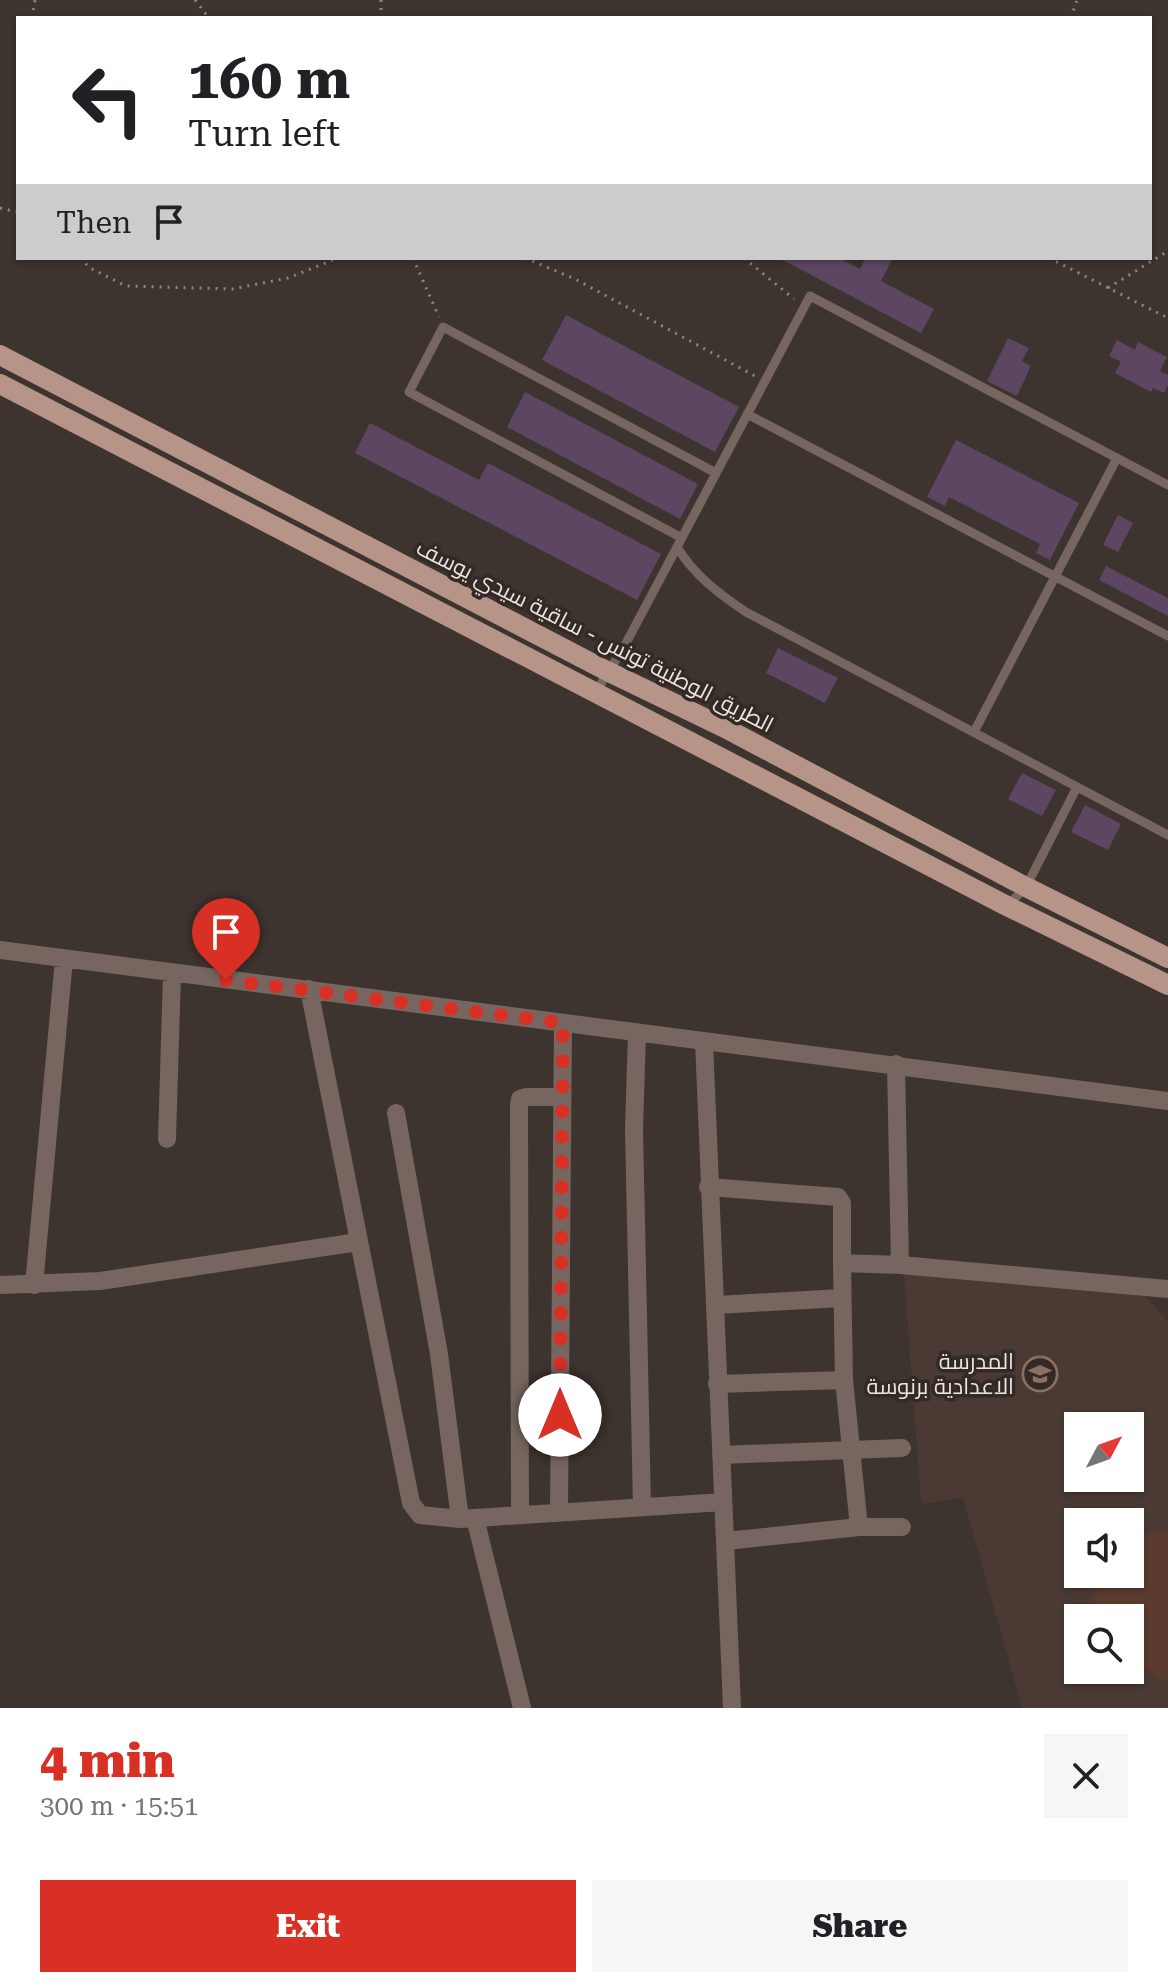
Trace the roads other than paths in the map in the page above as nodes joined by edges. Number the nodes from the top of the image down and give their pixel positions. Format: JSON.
{"nodes":[{"id":1,"x":0,"y":355,"type":"edge"},
{"id":2,"x":0,"y":384,"type":"edge"},
{"id":3,"x":747,"y":414,"type":"junction"},
{"id":4,"x":1117,"y":458,"type":"junction"},
{"id":5,"x":716,"y":473,"type":"junction"},
{"id":6,"x":1168,"y":485,"type":"edge"},
{"id":7,"x":679,"y":542,"type":"junction"},
{"id":8,"x":1055,"y":577,"type":"junction"},
{"id":9,"x":1168,"y":636,"type":"edge"},
{"id":10,"x":607,"y":671,"type":"junction"},
{"id":11,"x":595,"y":693,"type":"junction"},
{"id":12,"x":974,"y":732,"type":"junction"},
{"id":13,"x":1077,"y":787,"type":"junction"},
{"id":14,"x":1168,"y":835,"type":"edge"},
{"id":15,"x":1026,"y":887,"type":"junction"},
{"id":16,"x":1007,"y":906,"type":"junction"},
{"id":17,"x":0,"y":954,"type":"edge"},
{"id":18,"x":1168,"y":958,"type":"edge"},
{"id":19,"x":64,"y":959,"type":"junction"},
{"id":20,"x":172,"y":974,"type":"junction"},
{"id":21,"x":1168,"y":985,"type":"edge"},
{"id":22,"x":309,"y":989,"type":"junction"},
{"id":23,"x":563,"y":1023,"type":"junction"},
{"id":24,"x":637,"y":1033,"type":"junction"},
{"id":25,"x":704,"y":1042,"type":"junction"},
{"id":26,"x":896,"y":1064,"type":"junction"},
{"id":27,"x":562,"y":1097,"type":"junction"},
{"id":28,"x":1168,"y":1101,"type":"edge"},
{"id":29,"x":396,"y":1113,"type":"dead end"},
{"id":30,"x":167,"y":1139,"type":"dead end"},
{"id":31,"x":708,"y":1187,"type":"junction"},
{"id":32,"x":358,"y":1242,"type":"junction"},
{"id":33,"x":842,"y":1263,"type":"junction"},
{"id":34,"x":900,"y":1265,"type":"junction"},
{"id":35,"x":0,"y":1285,"type":"edge"},
{"id":36,"x":34,"y":1285,"type":"junction"},
{"id":37,"x":1168,"y":1289,"type":"edge"},
{"id":38,"x":841,"y":1298,"type":"junction"},
{"id":39,"x":717,"y":1305,"type":"junction"},
{"id":40,"x":844,"y":1380,"type":"junction"},
{"id":41,"x":717,"y":1384,"type":"junction"},
{"id":42,"x":902,"y":1448,"type":"dead end"},
{"id":43,"x":853,"y":1450,"type":"junction"},
{"id":44,"x":721,"y":1455,"type":"junction"},
{"id":45,"x":723,"y":1502,"type":"junction"},
{"id":46,"x":642,"y":1506,"type":"junction"},
{"id":47,"x":559,"y":1511,"type":"junction"},
{"id":48,"x":520,"y":1514,"type":"junction"},
{"id":49,"x":467,"y":1518,"type":"junction"},
{"id":50,"x":859,"y":1527,"type":"junction"},
{"id":51,"x":902,"y":1527,"type":"dead end"},
{"id":52,"x":726,"y":1541,"type":"junction"},
{"id":53,"x":522,"y":1708,"type":"edge"},
{"id":54,"x":732,"y":1708,"type":"edge"}],
"edges":[{"from":1,"to":10,"type":"main road","name":"الطريق الوطنية تونس - ساقية سيدي يوسف"},
{"from":2,"to":11,"type":"main road"},
{"from":3,"to":4,"type":"lane"},
{"from":3,"to":5,"type":"lane"},
{"from":3,"to":8,"type":"lane"},
{"from":4,"to":6,"type":"lane"},
{"from":4,"to":8,"type":"lane"},
{"from":5,"to":7,"type":"lane"},
{"from":5,"to":7,"type":"lane"},
{"from":7,"to":10,"type":"lane"},
{"from":7,"to":12,"type":"lane"},
{"from":8,"to":9,"type":"lane"},
{"from":8,"to":12,"type":"lane"},
{"from":10,"to":11,"type":"lane"},
{"from":10,"to":15,"type":"main road","name":"الطريق الوطنية تونس - ساقية سيدي يوسف"},
{"from":11,"to":16,"type":"main road"},
{"from":12,"to":13,"type":"lane"},
{"from":13,"to":14,"type":"lane"},
{"from":13,"to":15,"type":"lane"},
{"from":15,"to":16,"type":"lane"},
{"from":15,"to":18,"type":"main road","name":"الطريق الوطنية تونس - ساقية سيدي يوسف"},
{"from":16,"to":21,"type":"main road"},
{"from":17,"to":19,"type":"street"},
{"from":19,"to":20,"type":"street"},
{"from":19,"to":36,"type":"street"},
{"from":20,"to":22,"type":"street"},
{"from":20,"to":30,"type":"street"},
{"from":22,"to":23,"type":"street"},
{"from":22,"to":32,"type":"street"},
{"from":23,"to":24,"type":"street"},
{"from":23,"to":27,"type":"street"},
{"from":24,"to":25,"type":"street"},
{"from":24,"to":46,"type":"street"},
{"from":25,"to":26,"type":"street"},
{"from":25,"to":31,"type":"street"},
{"from":26,"to":28,"type":"street"},
{"from":26,"to":34,"type":"street"},
{"from":27,"to":47,"type":"street"},
{"from":27,"to":48,"type":"street"},
{"from":29,"to":49,"type":"street"},
{"from":31,"to":33,"type":"street"},
{"from":31,"to":39,"type":"street"},
{"from":32,"to":36,"type":"street"},
{"from":32,"to":49,"type":"street"},
{"from":33,"to":34,"type":"street"},
{"from":33,"to":38,"type":"street"},
{"from":34,"to":37,"type":"street"},
{"from":35,"to":36,"type":"street"},
{"from":38,"to":39,"type":"street"},
{"from":38,"to":40,"type":"street"},
{"from":39,"to":41,"type":"street"},
{"from":40,"to":41,"type":"street"},
{"from":40,"to":43,"type":"street"},
{"from":41,"to":44,"type":"street"},
{"from":42,"to":43,"type":"street"},
{"from":43,"to":44,"type":"street"},
{"from":43,"to":50,"type":"street"},
{"from":44,"to":45,"type":"street"},
{"from":45,"to":46,"type":"street"},
{"from":45,"to":52,"type":"street"},
{"from":46,"to":47,"type":"street"},
{"from":47,"to":48,"type":"street"},
{"from":48,"to":49,"type":"street"},
{"from":49,"to":53,"type":"street"},
{"from":50,"to":51,"type":"street"},
{"from":50,"to":52,"type":"street"},
{"from":52,"to":54,"type":"street"}]}
